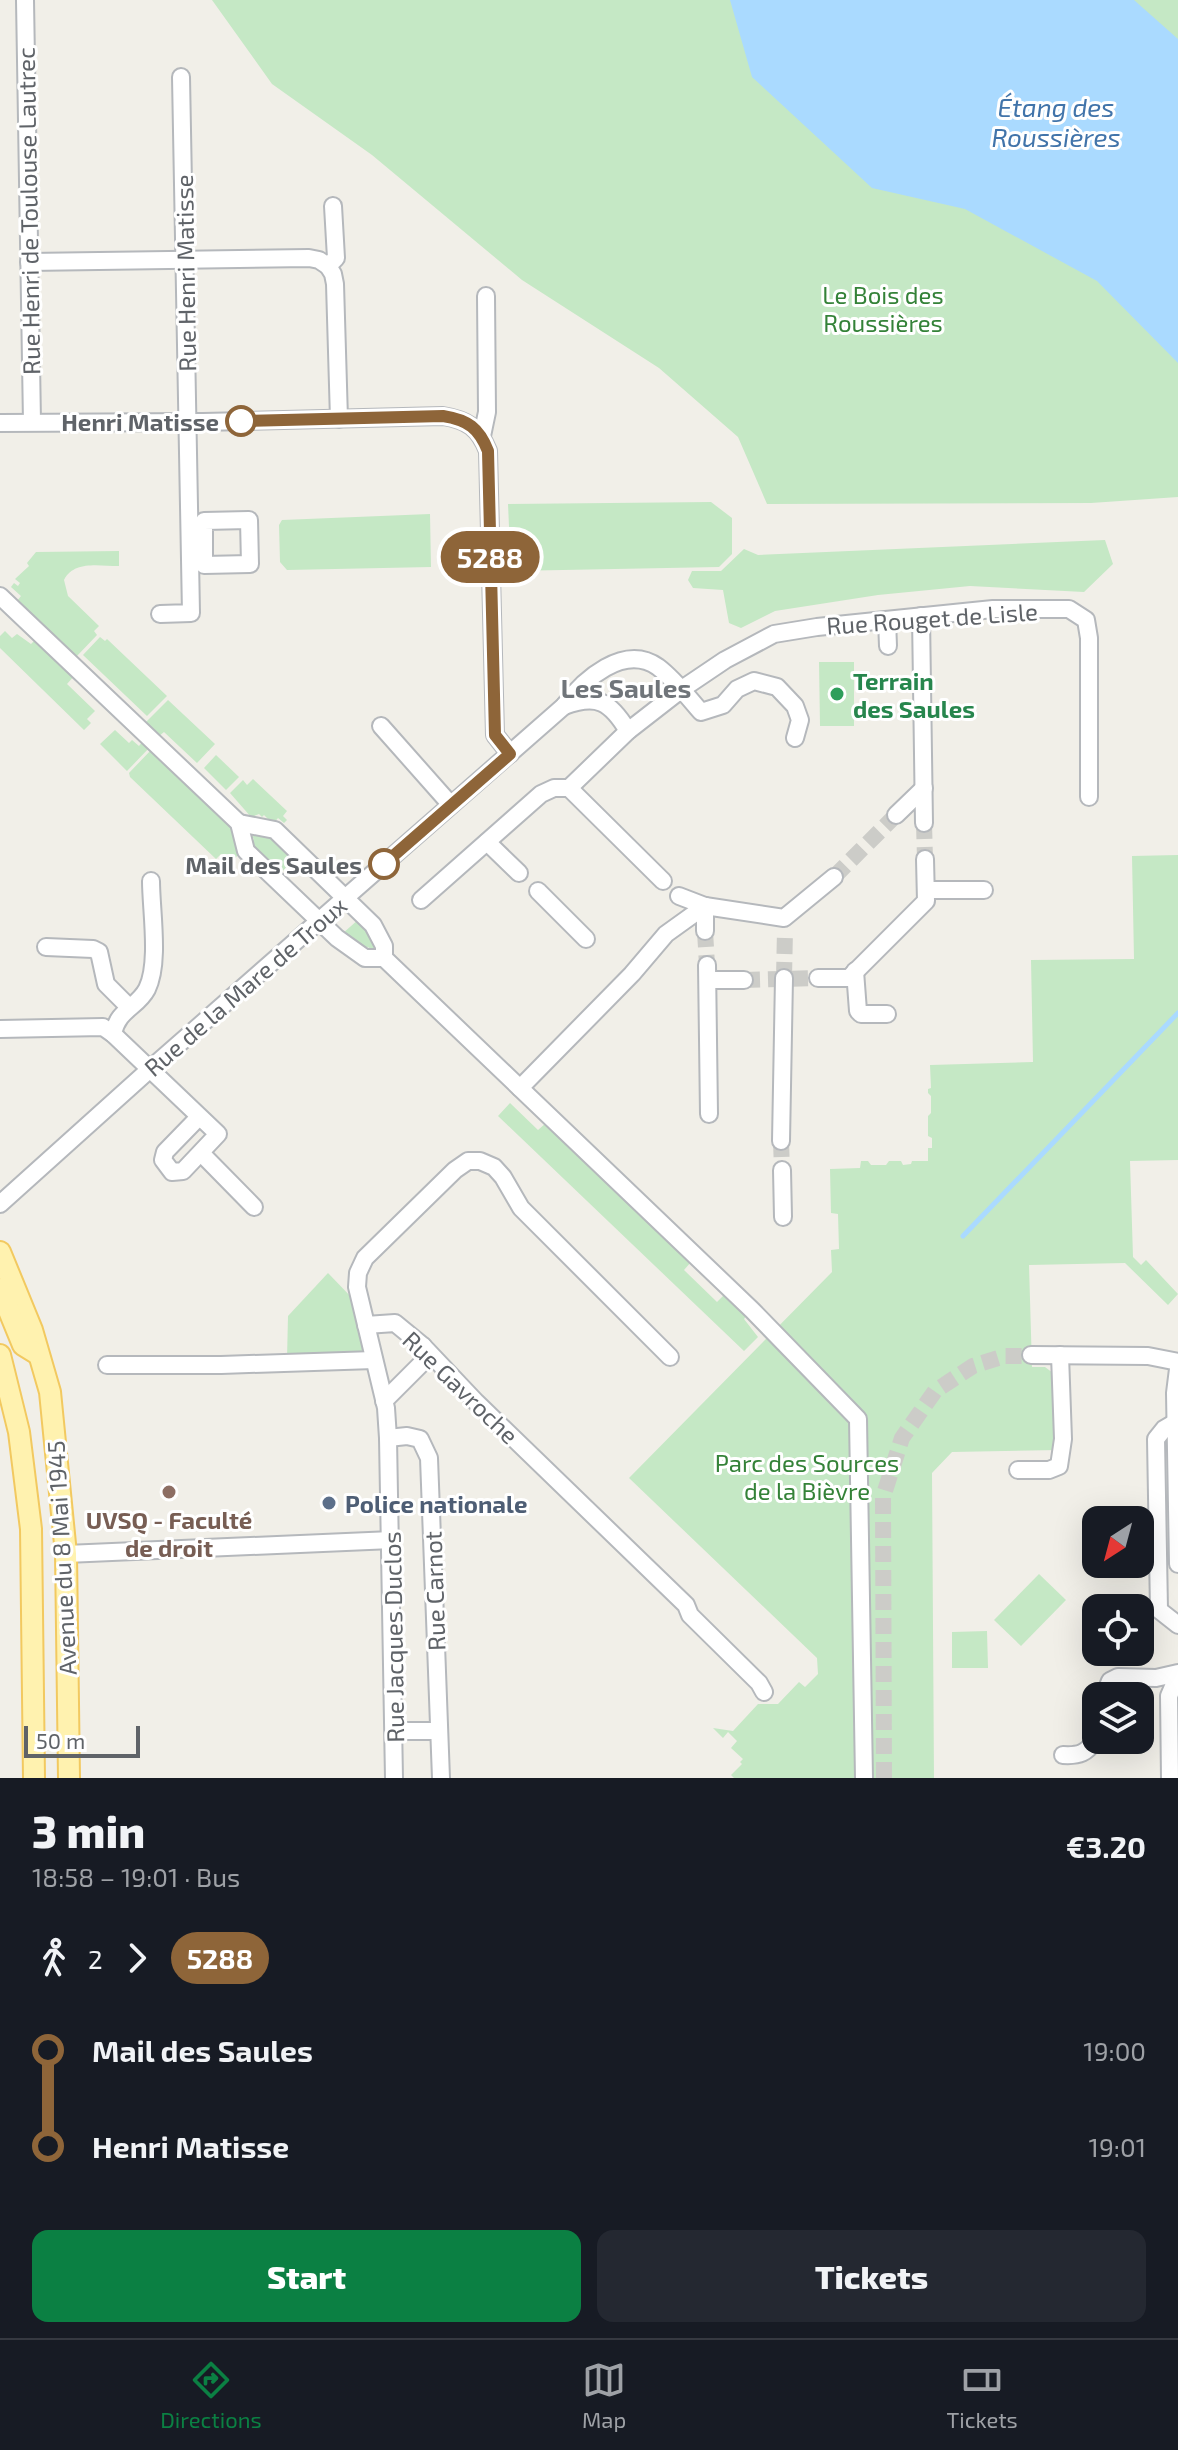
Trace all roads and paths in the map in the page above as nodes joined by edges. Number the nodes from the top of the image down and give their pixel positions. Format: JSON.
{"nodes":[{"id":1,"x":25,"y":0,"type":"edge"},
{"id":2,"x":181,"y":77,"type":"dead end"},
{"id":3,"x":333,"y":206,"type":"dead end"},
{"id":4,"x":185,"y":260,"type":"junction"},
{"id":5,"x":29,"y":262,"type":"junction"},
{"id":6,"x":328,"y":266,"type":"junction"},
{"id":7,"x":486,"y":296,"type":"dead end"},
{"id":8,"x":339,"y":419,"type":"junction"},
{"id":9,"x":32,"y":422,"type":"junction"},
{"id":10,"x":188,"y":422,"type":"junction"},
{"id":11,"x":0,"y":423,"type":"edge"},
{"id":12,"x":482,"y":436,"type":"junction"},
{"id":13,"x":0,"y":596,"type":"edge"},
{"id":14,"x":160,"y":614,"type":"dead end"},
{"id":15,"x":921,"y":616,"type":"junction"},
{"id":16,"x":887,"y":620,"type":"junction"},
{"id":17,"x":888,"y":646,"type":"dead end"},
{"id":18,"x":682,"y":689,"type":"junction"},
{"id":19,"x":564,"y":706,"type":"junction"},
{"id":20,"x":381,"y":726,"type":"dead end"},
{"id":21,"x":628,"y":731,"type":"junction"},
{"id":22,"x":795,"y":738,"type":"dead end"},
{"id":23,"x":510,"y":754,"type":"junction"},
{"id":24,"x":569,"y":788,"type":"junction"},
{"id":25,"x":924,"y":788,"type":"junction"},
{"id":26,"x":1089,"y":797,"type":"dead end"},
{"id":27,"x":451,"y":805,"type":"junction"},
{"id":28,"x":896,"y":815,"type":"tunnel mouth"},
{"id":29,"x":239,"y":823,"type":"junction"},
{"id":30,"x":924,"y":823,"type":"tunnel mouth"},
{"id":31,"x":487,"y":842,"type":"junction"},
{"id":32,"x":925,"y":859,"type":"tunnel mouth"},
{"id":33,"x":519,"y":873,"type":"dead end"},
{"id":34,"x":834,"y":877,"type":"tunnel mouth"},
{"id":35,"x":151,"y":881,"type":"dead end"},
{"id":36,"x":663,"y":881,"type":"dead end"},
{"id":37,"x":926,"y":890,"type":"junction"},
{"id":38,"x":984,"y":890,"type":"dead end"},
{"id":39,"x":538,"y":891,"type":"dead end"},
{"id":40,"x":679,"y":896,"type":"dead end"},
{"id":41,"x":345,"y":898,"type":"junction"},
{"id":42,"x":421,"y":900,"type":"dead end"},
{"id":43,"x":705,"y":906,"type":"junction"},
{"id":44,"x":319,"y":921,"type":"junction"},
{"id":45,"x":705,"y":931,"type":"tunnel mouth"},
{"id":46,"x":586,"y":939,"type":"dead end"},
{"id":47,"x":46,"y":947,"type":"dead end"},
{"id":48,"x":384,"y":958,"type":"junction"},
{"id":49,"x":855,"y":971,"type":"junction"},
{"id":50,"x":784,"y":978,"type":"tunnel mouth"},
{"id":51,"x":818,"y":978,"type":"tunnel mouth"},
{"id":52,"x":744,"y":980,"type":"tunnel mouth"},
{"id":53,"x":129,"y":1007,"type":"junction"},
{"id":54,"x":887,"y":1014,"type":"dead end"},
{"id":55,"x":0,"y":1029,"type":"edge"},
{"id":56,"x":113,"y":1034,"type":"junction"},
{"id":57,"x":149,"y":1070,"type":"junction"},
{"id":58,"x":520,"y":1088,"type":"junction"},
{"id":59,"x":709,"y":1114,"type":"dead end"},
{"id":60,"x":199,"y":1117,"type":"junction"},
{"id":61,"x":781,"y":1141,"type":"tunnel mouth"},
{"id":62,"x":201,"y":1153,"type":"junction"},
{"id":63,"x":782,"y":1170,"type":"tunnel mouth"},
{"id":64,"x":0,"y":1204,"type":"edge"},
{"id":65,"x":254,"y":1207,"type":"dead end"},
{"id":66,"x":783,"y":1217,"type":"dead end"},
{"id":67,"x":0,"y":1252,"type":"edge"},
{"id":68,"x":0,"y":1289,"type":"edge"},
{"id":69,"x":366,"y":1325,"type":"junction"},
{"id":70,"x":423,"y":1346,"type":"junction"},
{"id":71,"x":0,"y":1355,"type":"edge"},
{"id":72,"x":1031,"y":1355,"type":"tunnel mouth"},
{"id":73,"x":1060,"y":1355,"type":"junction"},
{"id":74,"x":40,"y":1356,"type":"junction"},
{"id":75,"x":670,"y":1357,"type":"dead end"},
{"id":76,"x":374,"y":1360,"type":"junction"},
{"id":77,"x":1178,"y":1362,"type":"edge"},
{"id":78,"x":107,"y":1365,"type":"dead end"},
{"id":79,"x":1178,"y":1369,"type":"edge"},
{"id":80,"x":384,"y":1401,"type":"junction"},
{"id":81,"x":1176,"y":1422,"type":"edge"},
{"id":82,"x":388,"y":1438,"type":"junction"},
{"id":83,"x":1018,"y":1470,"type":"dead end"},
{"id":84,"x":392,"y":1540,"type":"junction"},
{"id":85,"x":66,"y":1554,"type":"junction"},
{"id":86,"x":1178,"y":1564,"type":"edge"},
{"id":87,"x":1178,"y":1625,"type":"edge"},
{"id":88,"x":1178,"y":1674,"type":"edge"},
{"id":89,"x":1110,"y":1682,"type":"edge"},
{"id":90,"x":764,"y":1692,"type":"dead end"},
{"id":91,"x":394,"y":1731,"type":"junction"},
{"id":92,"x":438,"y":1731,"type":"junction"},
{"id":93,"x":1082,"y":1753,"type":"edge"},
{"id":94,"x":1063,"y":1755,"type":"dead end"},
{"id":95,"x":34,"y":1778,"type":"edge"},
{"id":96,"x":69,"y":1778,"type":"edge"},
{"id":97,"x":394,"y":1778,"type":"edge"},
{"id":98,"x":441,"y":1778,"type":"edge"},
{"id":99,"x":864,"y":1778,"type":"edge"},
{"id":100,"x":1170,"y":1778,"type":"edge"}],
"edges":[{"from":1,"to":5,"type":"street","name":"Rue Henri de Toulouse Lautrec"},
{"from":2,"to":4,"type":"street","name":"Rue Henri Matisse"},
{"from":3,"to":6,"type":"street"},
{"from":4,"to":5,"type":"street"},
{"from":4,"to":6,"type":"street"},
{"from":4,"to":10,"type":"street","name":"Rue Henri Matisse"},
{"from":5,"to":9,"type":"street","name":"Rue Henri de Toulouse Lautrec"},
{"from":6,"to":8,"type":"street"},
{"from":7,"to":12,"type":"street"},
{"from":8,"to":10,"type":"street"},
{"from":8,"to":12,"type":"street"},
{"from":9,"to":10,"type":"street"},
{"from":9,"to":11,"type":"street"},
{"from":10,"to":14,"type":"street","name":"Rue Henri Matisse"},
{"from":12,"to":23,"type":"street"},
{"from":13,"to":29,"type":"street"},
{"from":15,"to":16,"type":"street","name":"Rue Rouget de Lisle"},
{"from":15,"to":25,"type":"street"},
{"from":15,"to":26,"type":"street","name":"Rue Rouget de Lisle"},
{"from":16,"to":17,"type":"street"},
{"from":16,"to":18,"type":"street","name":"Rue Rouget de Lisle"},
{"from":18,"to":19,"type":"street","name":"Rue de la Mare de Troux"},
{"from":18,"to":21,"type":"street","name":"Rue Rouget de Lisle"},
{"from":18,"to":22,"type":"street","name":"Rue de la Mare de Troux"},
{"from":19,"to":21,"type":"street"},
{"from":19,"to":23,"type":"street","name":"Rue de la Mare de Troux"},
{"from":20,"to":27,"type":"street"},
{"from":21,"to":24,"type":"street","name":"Rue Rouget de Lisle"},
{"from":23,"to":27,"type":"street","name":"Rue de la Mare de Troux"},
{"from":24,"to":31,"type":"street"},
{"from":24,"to":36,"type":"street"},
{"from":25,"to":28,"type":"street"},
{"from":25,"to":30,"type":"street"},
{"from":27,"to":41,"type":"street","name":"Rue de la Mare de Troux"},
{"from":29,"to":41,"type":"street"},
{"from":29,"to":44,"type":"street"},
{"from":31,"to":33,"type":"street"},
{"from":31,"to":42,"type":"street"},
{"from":32,"to":37,"type":"street"},
{"from":34,"to":43,"type":"street"},
{"from":35,"to":53,"type":"street"},
{"from":37,"to":38,"type":"street"},
{"from":37,"to":49,"type":"street"},
{"from":39,"to":46,"type":"street"},
{"from":40,"to":43,"type":"street"},
{"from":41,"to":44,"type":"street","name":"Rue de la Mare de Troux"},
{"from":41,"to":48,"type":"street"},
{"from":43,"to":45,"type":"street"},
{"from":43,"to":58,"type":"street"},
{"from":44,"to":48,"type":"street"},
{"from":44,"to":57,"type":"street","name":"Rue de la Mare de Troux"},
{"from":47,"to":53,"type":"street"},
{"from":48,"to":58,"type":"street"},
{"from":49,"to":51,"type":"street"},
{"from":49,"to":54,"type":"street"},
{"from":50,"to":61,"type":"street"},
{"from":52,"to":59,"type":"street"},
{"from":53,"to":56,"type":"street"},
{"from":55,"to":56,"type":"street"},
{"from":56,"to":57,"type":"street"},
{"from":57,"to":60,"type":"street"},
{"from":57,"to":64,"type":"street","name":"Rue de la Mare de Troux"},
{"from":58,"to":99,"type":"street"},
{"from":60,"to":62,"type":"street"},
{"from":60,"to":62,"type":"street"},
{"from":62,"to":65,"type":"street"},
{"from":63,"to":66,"type":"street"},
{"from":67,"to":74,"type":"main road","name":"Avenue du 8 Mai 1945"},
{"from":68,"to":74,"type":"main road"},
{"from":69,"to":70,"type":"street","name":"Rue Gavroche"},
{"from":69,"to":75,"type":"street"},
{"from":69,"to":76,"type":"street","name":"Rue Jacques Duclos"},
{"from":70,"to":80,"type":"street"},
{"from":70,"to":90,"type":"street","name":"Rue Gavroche"},
{"from":71,"to":95,"type":"main road","name":"Avenue du 8 Mai 1945"},
{"from":72,"to":73,"type":"street"},
{"from":73,"to":77,"type":"street"},
{"from":73,"to":83,"type":"street"},
{"from":74,"to":85,"type":"main road","name":"Avenue du 8 Mai 1945"},
{"from":76,"to":78,"type":"street"},
{"from":76,"to":80,"type":"street","name":"Rue Jacques Duclos"},
{"from":79,"to":81,"type":"street"},
{"from":80,"to":82,"type":"street","name":"Rue Jacques Duclos"},
{"from":81,"to":86,"type":"street"},
{"from":81,"to":87,"type":"street"},
{"from":82,"to":84,"type":"street","name":"Rue Jacques Duclos"},
{"from":82,"to":92,"type":"street","name":"Rue Carnot"},
{"from":84,"to":85,"type":"street"},
{"from":84,"to":91,"type":"street","name":"Rue Jacques Duclos"},
{"from":85,"to":96,"type":"main road","name":"Avenue du 8 Mai 1945"},
{"from":88,"to":89,"type":"street"},
{"from":88,"to":100,"type":"street"},
{"from":91,"to":92,"type":"street"},
{"from":91,"to":97,"type":"street","name":"Rue Jacques Duclos"},
{"from":92,"to":98,"type":"street","name":"Rue Carnot"},
{"from":93,"to":94,"type":"street"}]}
